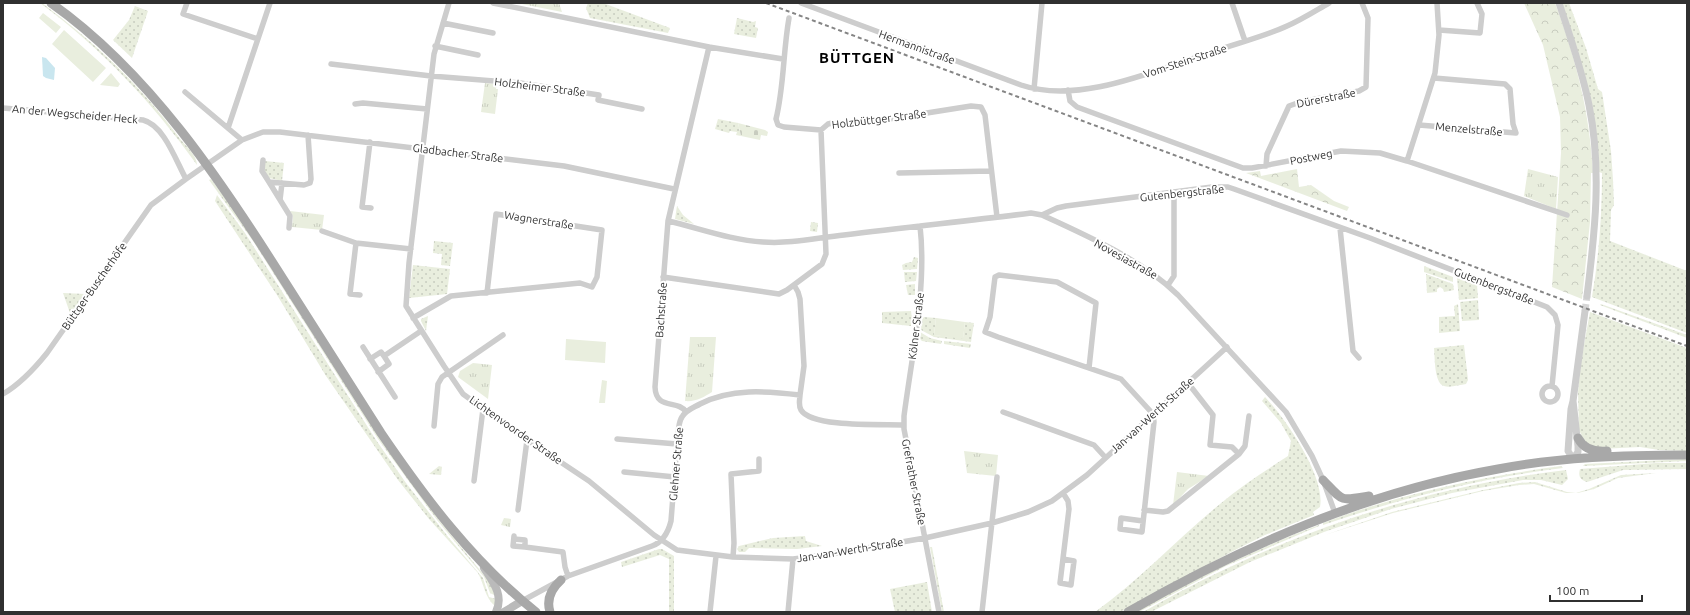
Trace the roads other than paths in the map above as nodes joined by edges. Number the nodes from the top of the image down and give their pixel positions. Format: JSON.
{"nodes":[{"id":1,"x":50,"y":3,"type":"edge"},
{"id":2,"x":187,"y":3,"type":"edge"},
{"id":3,"x":270,"y":3,"type":"edge"},
{"id":4,"x":449,"y":3,"type":"edge"},
{"id":5,"x":493,"y":3,"type":"edge"},
{"id":6,"x":801,"y":3,"type":"edge"},
{"id":7,"x":1042,"y":3,"type":"edge"},
{"id":8,"x":1232,"y":3,"type":"edge"},
{"id":9,"x":1329,"y":3,"type":"edge"},
{"id":10,"x":1362,"y":3,"type":"edge"},
{"id":11,"x":1437,"y":3,"type":"edge"},
{"id":12,"x":1476,"y":3,"type":"edge"},
{"id":13,"x":1558,"y":3,"type":"edge"},
{"id":14,"x":789,"y":18,"type":"dead end"},
{"id":15,"x":443,"y":23,"type":"junction"},
{"id":16,"x":1439,"y":30,"type":"junction"},
{"id":17,"x":493,"y":33,"type":"dead end"},
{"id":18,"x":258,"y":39,"type":"junction"},
{"id":19,"x":1245,"y":41,"type":"junction"},
{"id":20,"x":435,"y":46,"type":"junction"},
{"id":21,"x":709,"y":47,"type":"junction"},
{"id":22,"x":478,"y":55,"type":"dead end"},
{"id":23,"x":783,"y":60,"type":"junction"},
{"id":24,"x":331,"y":64,"type":"dead end"},
{"id":25,"x":431,"y":76,"type":"junction"},
{"id":26,"x":1434,"y":78,"type":"junction"},
{"id":27,"x":1034,"y":89,"type":"junction"},
{"id":28,"x":1068,"y":90,"type":"junction"},
{"id":29,"x":185,"y":92,"type":"dead end"},
{"id":30,"x":356,"y":104,"type":"dead end"},
{"id":31,"x":3,"y":108,"type":"edge"},
{"id":32,"x":427,"y":109,"type":"junction"},
{"id":33,"x":642,"y":109,"type":"dead end"},
{"id":34,"x":1419,"y":125,"type":"junction"},
{"id":35,"x":228,"y":128,"type":"junction"},
{"id":36,"x":821,"y":130,"type":"junction"},
{"id":37,"x":308,"y":135,"type":"junction"},
{"id":38,"x":242,"y":140,"type":"junction"},
{"id":39,"x":370,"y":142,"type":"junction"},
{"id":40,"x":422,"y":148,"type":"junction"},
{"id":41,"x":263,"y":160,"type":"dead end"},
{"id":42,"x":1407,"y":161,"type":"junction"},
{"id":43,"x":206,"y":164,"type":"junction"},
{"id":44,"x":1266,"y":166,"type":"junction"},
{"id":45,"x":992,"y":171,"type":"junction"},
{"id":46,"x":899,"y":173,"type":"dead end"},
{"id":47,"x":186,"y":178,"type":"junction"},
{"id":48,"x":269,"y":182,"type":"junction"},
{"id":49,"x":282,"y":183,"type":"junction"},
{"id":50,"x":674,"y":189,"type":"junction"},
{"id":51,"x":1174,"y":193,"type":"junction"},
{"id":52,"x":280,"y":200,"type":"junction"},
{"id":53,"x":371,"y":208,"type":"dead end"},
{"id":54,"x":1567,"y":214,"type":"dead end"},
{"id":55,"x":1042,"y":215,"type":"junction"},
{"id":56,"x":997,"y":217,"type":"junction"},
{"id":57,"x":668,"y":220,"type":"junction"},
{"id":58,"x":920,"y":226,"type":"junction"},
{"id":59,"x":289,"y":228,"type":"dead end"},
{"id":60,"x":1340,"y":228,"type":"junction"},
{"id":61,"x":322,"y":231,"type":"dead end"},
{"id":62,"x":826,"y":238,"type":"junction"},
{"id":63,"x":356,"y":243,"type":"junction"},
{"id":64,"x":411,"y":249,"type":"junction"},
{"id":65,"x":663,"y":277,"type":"junction"},
{"id":66,"x":794,"y":285,"type":"junction"},
{"id":67,"x":1168,"y":285,"type":"junction"},
{"id":68,"x":487,"y":293,"type":"junction"},
{"id":69,"x":360,"y":295,"type":"dead end"},
{"id":70,"x":1587,"y":296,"type":"tunnel mouth"},
{"id":71,"x":1585,"y":310,"type":"tunnel mouth"},
{"id":72,"x":412,"y":318,"type":"junction"},
{"id":73,"x":421,"y":331,"type":"junction"},
{"id":74,"x":503,"y":335,"type":"dead end"},
{"id":75,"x":362,"y":347,"type":"dead end"},
{"id":76,"x":1227,"y":347,"type":"junction"},
{"id":77,"x":384,"y":356,"type":"junction"},
{"id":78,"x":1359,"y":358,"type":"dead end"},
{"id":79,"x":370,"y":359,"type":"junction"},
{"id":80,"x":1090,"y":368,"type":"junction"},
{"id":81,"x":378,"y":372,"type":"junction"},
{"id":82,"x":448,"y":372,"type":"junction"},
{"id":83,"x":1188,"y":383,"type":"junction"},
{"id":84,"x":1552,"y":386,"type":"dead end"},
{"id":85,"x":3,"y":394,"type":"edge"},
{"id":86,"x":800,"y":394,"type":"junction"},
{"id":87,"x":395,"y":397,"type":"dead end"},
{"id":88,"x":1574,"y":401,"type":"junction"},
{"id":89,"x":483,"y":409,"type":"junction"},
{"id":90,"x":686,"y":412,"type":"junction"},
{"id":91,"x":1003,"y":412,"type":"dead end"},
{"id":92,"x":1153,"y":414,"type":"junction"},
{"id":93,"x":1249,"y":416,"type":"dead end"},
{"id":94,"x":904,"y":425,"type":"junction"},
{"id":95,"x":434,"y":426,"type":"dead end"},
{"id":96,"x":1578,"y":438,"type":"junction"},
{"id":97,"x":617,"y":439,"type":"dead end"},
{"id":98,"x":527,"y":440,"type":"junction"},
{"id":99,"x":677,"y":444,"type":"junction"},
{"id":100,"x":1239,"y":454,"type":"junction"},
{"id":101,"x":1628,"y":455,"type":"junction"},
{"id":102,"x":1687,"y":455,"type":"edge"},
{"id":103,"x":1105,"y":457,"type":"junction"},
{"id":104,"x":759,"y":459,"type":"dead end"},
{"id":105,"x":1573,"y":459,"type":"junction"},
{"id":106,"x":624,"y":472,"type":"dead end"},
{"id":107,"x":675,"y":477,"type":"junction"},
{"id":108,"x":997,"y":477,"type":"dead end"},
{"id":109,"x":1323,"y":480,"type":"junction"},
{"id":110,"x":474,"y":481,"type":"dead end"},
{"id":111,"x":1063,"y":493,"type":"junction"},
{"id":112,"x":1380,"y":498,"type":"junction"},
{"id":113,"x":518,"y":510,"type":"dead end"},
{"id":114,"x":1144,"y":510,"type":"junction"},
{"id":115,"x":1335,"y":513,"type":"junction"},
{"id":116,"x":1143,"y":521,"type":"dead end"},
{"id":117,"x":992,"y":523,"type":"junction"},
{"id":118,"x":514,"y":537,"type":"dead end"},
{"id":119,"x":925,"y":538,"type":"junction"},
{"id":120,"x":662,"y":541,"type":"junction"},
{"id":121,"x":716,"y":556,"type":"junction"},
{"id":122,"x":733,"y":557,"type":"junction"},
{"id":123,"x":793,"y":559,"type":"junction"},
{"id":124,"x":1063,"y":559,"type":"junction"},
{"id":125,"x":479,"y":561,"type":"junction"},
{"id":126,"x":565,"y":578,"type":"junction"},
{"id":127,"x":522,"y":601,"type":"junction"},
{"id":128,"x":496,"y":612,"type":"edge"},
{"id":129,"x":504,"y":612,"type":"edge"},
{"id":130,"x":536,"y":612,"type":"edge"},
{"id":131,"x":550,"y":612,"type":"edge"},
{"id":132,"x":710,"y":612,"type":"edge"},
{"id":133,"x":788,"y":612,"type":"edge"},
{"id":134,"x":939,"y":612,"type":"edge"},
{"id":135,"x":982,"y":612,"type":"edge"},
{"id":136,"x":1128,"y":612,"type":"edge"}],
"edges":[{"from":1,"to":43,"type":"main road"},
{"from":2,"to":18,"type":"street"},
{"from":3,"to":18,"type":"street"},
{"from":4,"to":15,"type":"street","name":"Lichtenvoorder Straße"},
{"from":5,"to":21,"type":"street"},
{"from":6,"to":27,"type":"street","name":"Hermannistraße"},
{"from":7,"to":27,"type":"street"},
{"from":8,"to":19,"type":"street"},
{"from":9,"to":19,"type":"street","name":"Vom-Stein-Straße"},
{"from":10,"to":44,"type":"street","name":"Dürerstraße"},
{"from":11,"to":16,"type":"street"},
{"from":12,"to":16,"type":"street"},
{"from":13,"to":70,"type":"street"},
{"from":14,"to":23,"type":"street"},
{"from":15,"to":17,"type":"street"},
{"from":15,"to":20,"type":"street","name":"Lichtenvoorder Straße"},
{"from":16,"to":26,"type":"street"},
{"from":18,"to":35,"type":"street"},
{"from":19,"to":28,"type":"street","name":"Vom-Stein-Straße"},
{"from":20,"to":22,"type":"street"},
{"from":20,"to":25,"type":"street","name":"Lichtenvoorder Straße"},
{"from":21,"to":23,"type":"street"},
{"from":21,"to":50,"type":"street","name":"Bachstraße"},
{"from":23,"to":36,"type":"street","name":"Holzbüttger Straße"},
{"from":24,"to":25,"type":"street"},
{"from":25,"to":32,"type":"street","name":"Lichtenvoorder Straße"},
{"from":25,"to":33,"type":"street","name":"Holzheimer Straße"},
{"from":26,"to":34,"type":"street"},
{"from":26,"to":34,"type":"street","name":"Menzelstraße"},
{"from":27,"to":28,"type":"street","name":"Vom-Stein-Straße"},
{"from":28,"to":44,"type":"street","name":"Postweg"},
{"from":29,"to":35,"type":"street"},
{"from":30,"to":32,"type":"street"},
{"from":31,"to":47,"type":"street","name":"An der Wegscheider Heck"},
{"from":32,"to":40,"type":"street","name":"Lichtenvoorder Straße"},
{"from":34,"to":42,"type":"street"},
{"from":35,"to":38,"type":"street"},
{"from":36,"to":45,"type":"street","name":"Holzbüttger Straße"},
{"from":36,"to":62,"type":"street"},
{"from":37,"to":38,"type":"street","name":"Gladbacher Straße"},
{"from":37,"to":39,"type":"street","name":"Gladbacher Straße"},
{"from":37,"to":49,"type":"street"},
{"from":38,"to":43,"type":"street","name":"Gladbacher Straße"},
{"from":39,"to":40,"type":"street","name":"Gladbacher Straße"},
{"from":39,"to":53,"type":"street"},
{"from":40,"to":50,"type":"street","name":"Gladbacher Straße"},
{"from":40,"to":64,"type":"street","name":"Lichtenvoorder Straße"},
{"from":41,"to":48,"type":"street"},
{"from":42,"to":44,"type":"street","name":"Postweg"},
{"from":42,"to":54,"type":"street","name":"Postweg"},
{"from":43,"to":47,"type":"street"},
{"from":43,"to":125,"type":"main road"},
{"from":45,"to":46,"type":"street"},
{"from":45,"to":56,"type":"street"},
{"from":47,"to":85,"type":"street","name":"Büttger-Buscherhöfe"},
{"from":48,"to":49,"type":"street"},
{"from":48,"to":52,"type":"street"},
{"from":49,"to":52,"type":"street"},
{"from":50,"to":57,"type":"street","name":"Bachstraße"},
{"from":51,"to":55,"type":"street","name":"Gutenbergstraße"},
{"from":51,"to":60,"type":"street","name":"Gutenbergstraße"},
{"from":51,"to":67,"type":"street"},
{"from":52,"to":59,"type":"street"},
{"from":55,"to":56,"type":"street","name":"Novesiastraße"},
{"from":55,"to":67,"type":"street","name":"Novesiastraße"},
{"from":56,"to":58,"type":"street","name":"Novesiastraße"},
{"from":57,"to":62,"type":"street","name":"Novesiastraße"},
{"from":57,"to":65,"type":"street","name":"Bachstraße"},
{"from":58,"to":62,"type":"street","name":"Novesiastraße"},
{"from":58,"to":94,"type":"street","name":"Kölner Straße"},
{"from":60,"to":78,"type":"street"},
{"from":60,"to":84,"type":"street","name":"Gutenbergstraße"},
{"from":61,"to":63,"type":"street"},
{"from":62,"to":66,"type":"street"},
{"from":63,"to":64,"type":"street"},
{"from":63,"to":69,"type":"street"},
{"from":64,"to":72,"type":"street","name":"Lichtenvoorder Straße"},
{"from":65,"to":66,"type":"street"},
{"from":65,"to":90,"type":"street","name":"Bachstraße"},
{"from":66,"to":86,"type":"street"},
{"from":67,"to":76,"type":"street","name":"Novesiastraße"},
{"from":68,"to":68,"type":"street","name":"Wagnerstraße"},
{"from":68,"to":72,"type":"street"},
{"from":71,"to":88,"type":"street"},
{"from":72,"to":73,"type":"street","name":"Lichtenvoorder Straße"},
{"from":73,"to":77,"type":"street"},
{"from":73,"to":82,"type":"street","name":"Lichtenvoorder Straße"},
{"from":74,"to":82,"type":"street"},
{"from":75,"to":79,"type":"street"},
{"from":76,"to":83,"type":"street","name":"Jan-van-Werth-Straße"},
{"from":76,"to":109,"type":"street","name":"Novesiastraße"},
{"from":77,"to":79,"type":"street"},
{"from":77,"to":81,"type":"street"},
{"from":79,"to":81,"type":"street"},
{"from":80,"to":80,"type":"street"},
{"from":80,"to":92,"type":"street"},
{"from":81,"to":87,"type":"street"},
{"from":82,"to":89,"type":"street","name":"Lichtenvoorder Straße"},
{"from":82,"to":95,"type":"street"},
{"from":83,"to":92,"type":"street","name":"Jan-van-Werth-Straße"},
{"from":83,"to":100,"type":"street"},
{"from":86,"to":90,"type":"street","name":"Glehner Straße"},
{"from":86,"to":94,"type":"street","name":"Grefrather Straße"},
{"from":88,"to":96,"type":"street"},
{"from":88,"to":105,"type":"street"},
{"from":89,"to":98,"type":"street","name":"Lichtenvoorder Straße"},
{"from":89,"to":110,"type":"street"},
{"from":90,"to":99,"type":"street","name":"Glehner Straße"},
{"from":91,"to":103,"type":"street"},
{"from":92,"to":103,"type":"street","name":"Jan-van-Werth-Straße"},
{"from":92,"to":114,"type":"street"},
{"from":93,"to":100,"type":"street"},
{"from":94,"to":119,"type":"street","name":"Grefrather Straße"},
{"from":96,"to":101,"type":"main road"},
{"from":96,"to":105,"type":"street"},
{"from":97,"to":99,"type":"street"},
{"from":98,"to":113,"type":"street"},
{"from":98,"to":120,"type":"street","name":"Lichtenvoorder Straße"},
{"from":99,"to":107,"type":"street","name":"Glehner Straße"},
{"from":100,"to":114,"type":"street"},
{"from":101,"to":102,"type":"main road"},
{"from":101,"to":105,"type":"main road"},
{"from":103,"to":111,"type":"street","name":"Jan-van-Werth-Straße"},
{"from":104,"to":122,"type":"street"},
{"from":105,"to":112,"type":"main road"},
{"from":106,"to":107,"type":"street"},
{"from":107,"to":120,"type":"street","name":"Glehner Straße"},
{"from":108,"to":117,"type":"street"},
{"from":109,"to":112,"type":"main road"},
{"from":109,"to":115,"type":"street","name":"Novesiastraße"},
{"from":111,"to":117,"type":"street","name":"Jan-van-Werth-Straße"},
{"from":111,"to":124,"type":"street"},
{"from":112,"to":115,"type":"main road"},
{"from":114,"to":116,"type":"street"},
{"from":115,"to":136,"type":"main road"},
{"from":117,"to":119,"type":"street","name":"Jan-van-Werth-Straße"},
{"from":117,"to":135,"type":"street"},
{"from":118,"to":126,"type":"street"},
{"from":119,"to":123,"type":"street","name":"Jan-van-Werth-Straße"},
{"from":119,"to":134,"type":"street","name":"Grefrather Straße"},
{"from":120,"to":121,"type":"street","name":"Jan-van-Werth-Straße"},
{"from":120,"to":126,"type":"street"},
{"from":121,"to":122,"type":"street","name":"Jan-van-Werth-Straße"},
{"from":121,"to":132,"type":"street"},
{"from":122,"to":123,"type":"street","name":"Jan-van-Werth-Straße"},
{"from":123,"to":133,"type":"street"},
{"from":124,"to":124,"type":"street"},
{"from":125,"to":127,"type":"main road"},
{"from":125,"to":128,"type":"main road"},
{"from":126,"to":127,"type":"street"},
{"from":126,"to":131,"type":"main road"},
{"from":127,"to":129,"type":"main road"},
{"from":127,"to":130,"type":"main road"}]}
